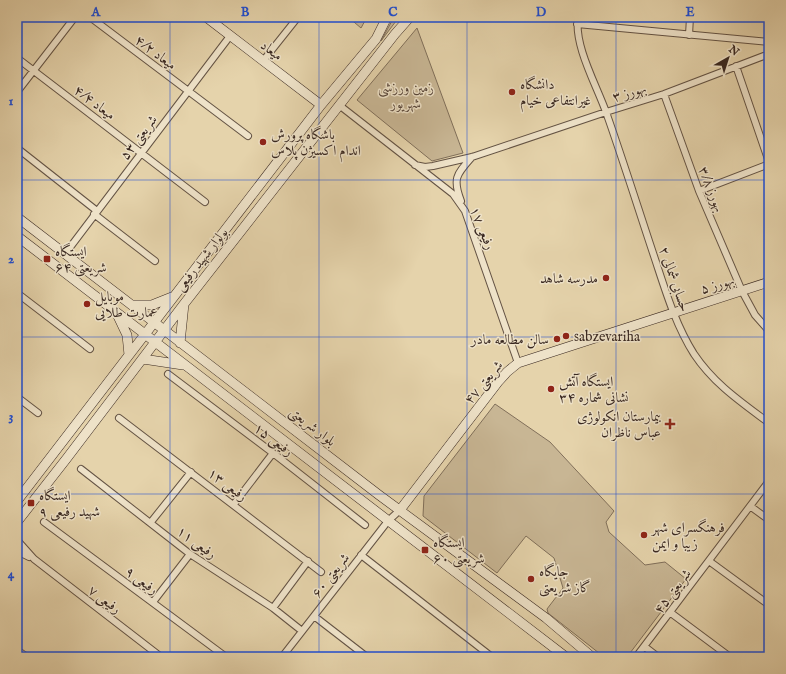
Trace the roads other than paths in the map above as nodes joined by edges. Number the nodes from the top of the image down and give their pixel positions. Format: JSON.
{"nodes":[{"id":1,"x":75,"y":17,"type":"edge"},
{"id":2,"x":90,"y":17,"type":"edge"},
{"id":3,"x":298,"y":17,"type":"edge"},
{"id":4,"x":410,"y":17,"type":"edge"},
{"id":5,"x":578,"y":17,"type":"edge"},
{"id":6,"x":690,"y":17,"type":"edge"},
{"id":7,"x":386,"y":18,"type":"edge"},
{"id":8,"x":211,"y":19,"type":"edge"},
{"id":9,"x":578,"y":24,"type":"junction"},
{"id":10,"x":689,"y":35,"type":"junction"},
{"id":11,"x":230,"y":36,"type":"junction"},
{"id":12,"x":769,"y":42,"type":"edge"},
{"id":13,"x":769,"y":54,"type":"edge"},
{"id":14,"x":17,"y":58,"type":"edge"},
{"id":15,"x":263,"y":61,"type":"junction"},
{"id":16,"x":736,"y":66,"type":"junction"},
{"id":17,"x":34,"y":71,"type":"junction"},
{"id":18,"x":188,"y":91,"type":"junction"},
{"id":19,"x":17,"y":92,"type":"edge"},
{"id":20,"x":664,"y":94,"type":"junction"},
{"id":21,"x":321,"y":105,"type":"junction"},
{"id":22,"x":339,"y":105,"type":"junction"},
{"id":23,"x":606,"y":112,"type":"junction"},
{"id":24,"x":248,"y":136,"type":"dead end"},
{"id":25,"x":17,"y":148,"type":"edge"},
{"id":26,"x":141,"y":152,"type":"junction"},
{"id":27,"x":472,"y":157,"type":"junction"},
{"id":28,"x":769,"y":163,"type":"edge"},
{"id":29,"x":414,"y":165,"type":"junction"},
{"id":30,"x":699,"y":191,"type":"junction"},
{"id":31,"x":205,"y":202,"type":"dead end"},
{"id":32,"x":465,"y":210,"type":"junction"},
{"id":33,"x":94,"y":214,"type":"junction"},
{"id":34,"x":17,"y":217,"type":"edge"},
{"id":35,"x":17,"y":236,"type":"edge"},
{"id":36,"x":65,"y":254,"type":"junction"},
{"id":37,"x":155,"y":261,"type":"dead end"},
{"id":38,"x":769,"y":282,"type":"edge"},
{"id":39,"x":742,"y":291,"type":"junction"},
{"id":40,"x":17,"y":293,"type":"edge"},
{"id":41,"x":174,"y":296,"type":"junction"},
{"id":42,"x":184,"y":304,"type":"junction"},
{"id":43,"x":133,"y":305,"type":"junction"},
{"id":44,"x":117,"y":312,"type":"junction"},
{"id":45,"x":672,"y":312,"type":"junction"},
{"id":46,"x":154,"y":322,"type":"junction"},
{"id":47,"x":164,"y":330,"type":"junction"},
{"id":48,"x":769,"y":331,"type":"edge"},
{"id":49,"x":145,"y":334,"type":"junction"},
{"id":50,"x":155,"y":342,"type":"junction"},
{"id":51,"x":180,"y":343,"type":"junction"},
{"id":52,"x":90,"y":348,"type":"dead end"},
{"id":53,"x":130,"y":355,"type":"junction"},
{"id":54,"x":143,"y":358,"type":"junction"},
{"id":55,"x":518,"y":363,"type":"junction"},
{"id":56,"x":183,"y":365,"type":"junction"},
{"id":57,"x":168,"y":374,"type":"dead end"},
{"id":58,"x":17,"y":397,"type":"edge"},
{"id":59,"x":38,"y":413,"type":"dead end"},
{"id":60,"x":119,"y":418,"type":"dead end"},
{"id":61,"x":769,"y":423,"type":"edge"},
{"id":62,"x":273,"y":453,"type":"junction"},
{"id":63,"x":81,"y":469,"type":"dead end"},
{"id":64,"x":191,"y":472,"type":"junction"},
{"id":65,"x":769,"y":482,"type":"edge"},
{"id":66,"x":17,"y":502,"type":"edge"},
{"id":67,"x":234,"y":504,"type":"junction"},
{"id":68,"x":750,"y":506,"type":"junction"},
{"id":69,"x":400,"y":510,"type":"junction"},
{"id":70,"x":769,"y":520,"type":"edge"},
{"id":71,"x":388,"y":521,"type":"junction"},
{"id":72,"x":17,"y":522,"type":"edge"},
{"id":73,"x":44,"y":522,"type":"dead end"},
{"id":74,"x":151,"y":522,"type":"junction"},
{"id":75,"x":365,"y":525,"type":"dead end"},
{"id":76,"x":17,"y":540,"type":"edge"},
{"id":77,"x":17,"y":551,"type":"edge"},
{"id":78,"x":190,"y":554,"type":"junction"},
{"id":79,"x":361,"y":555,"type":"junction"},
{"id":80,"x":34,"y":559,"type":"junction"},
{"id":81,"x":308,"y":561,"type":"junction"},
{"id":82,"x":709,"y":561,"type":"junction"},
{"id":83,"x":321,"y":572,"type":"dead end"},
{"id":84,"x":152,"y":602,"type":"junction"},
{"id":85,"x":769,"y":605,"type":"edge"},
{"id":86,"x":273,"y":608,"type":"junction"},
{"id":87,"x":671,"y":612,"type":"junction"},
{"id":88,"x":314,"y":616,"type":"junction"},
{"id":89,"x":302,"y":631,"type":"junction"},
{"id":90,"x":645,"y":647,"type":"junction"},
{"id":91,"x":17,"y":650,"type":"edge"},
{"id":92,"x":26,"y":657,"type":"edge"},
{"id":93,"x":161,"y":657,"type":"edge"},
{"id":94,"x":226,"y":657,"type":"edge"},
{"id":95,"x":282,"y":657,"type":"edge"},
{"id":96,"x":367,"y":657,"type":"edge"},
{"id":97,"x":492,"y":657,"type":"edge"},
{"id":98,"x":566,"y":657,"type":"edge"},
{"id":99,"x":592,"y":657,"type":"edge"},
{"id":100,"x":636,"y":657,"type":"edge"},
{"id":101,"x":658,"y":657,"type":"edge"},
{"id":102,"x":730,"y":657,"type":"edge"}],
"edges":[{"from":1,"to":17,"type":"street"},
{"from":2,"to":18,"type":"street","name":"میعاد ۴/۲"},
{"from":3,"to":15,"type":"street"},
{"from":4,"to":22,"type":"main road","name":"بولوار شهید رفیعی"},
{"from":5,"to":9,"type":"street","name":"حسابی شمالی ۲"},
{"from":6,"to":10,"type":"street"},
{"from":7,"to":21,"type":"main road","name":"بولوار شهید رفیعی"},
{"from":8,"to":11,"type":"main road","name":"میعاد"},
{"from":9,"to":10,"type":"street"},
{"from":9,"to":23,"type":"street","name":"حسابی شمالی ۲"},
{"from":10,"to":12,"type":"street"},
{"from":11,"to":15,"type":"main road","name":"میعاد"},
{"from":11,"to":18,"type":"street","name":"شریعتی ۵۳"},
{"from":13,"to":16,"type":"street","name":"بهورز ۳"},
{"from":14,"to":17,"type":"street","name":"میعاد ۴/۴"},
{"from":15,"to":21,"type":"main road","name":"میعاد"},
{"from":16,"to":20,"type":"street","name":"بهورز ۳"},
{"from":16,"to":28,"type":"street"},
{"from":17,"to":19,"type":"street"},
{"from":17,"to":26,"type":"street","name":"میعاد ۴/۴"},
{"from":18,"to":24,"type":"street","name":"میعاد ۴/۲"},
{"from":18,"to":26,"type":"street","name":"شریعتی ۵۳"},
{"from":20,"to":23,"type":"street","name":"بهورز ۳"},
{"from":20,"to":30,"type":"street","name":"بهورز ۳/۸"},
{"from":21,"to":41,"type":"main road","name":"بولوار شهید رفیعی"},
{"from":22,"to":29,"type":"street","name":"رفیعی ۱۷"},
{"from":22,"to":42,"type":"main road","name":"بولوار شهید رفیعی"},
{"from":23,"to":27,"type":"street","name":"بهورز ۳"},
{"from":23,"to":45,"type":"street","name":"حسابی شمالی ۲"},
{"from":25,"to":33,"type":"street"},
{"from":26,"to":31,"type":"street","name":"میعاد ۴/۴"},
{"from":26,"to":33,"type":"street","name":"شریعتی ۵۳"},
{"from":27,"to":29,"type":"street","name":"بهورز ۳"},
{"from":27,"to":32,"type":"street"},
{"from":28,"to":30,"type":"street"},
{"from":29,"to":32,"type":"street","name":"رفیعی ۱۷"},
{"from":30,"to":39,"type":"street","name":"بهورز ۳/۸"},
{"from":32,"to":55,"type":"street","name":"رفیعی ۱۷"},
{"from":33,"to":36,"type":"street","name":"شریعتی ۵۳"},
{"from":33,"to":37,"type":"street"},
{"from":34,"to":36,"type":"main road","name":"بلوار شریعتی"},
{"from":35,"to":44,"type":"main road"},
{"from":36,"to":43,"type":"main road","name":"بلوار شریعتی"},
{"from":38,"to":39,"type":"main road","name":"بهورز ۵"},
{"from":39,"to":45,"type":"main road","name":"بهورز ۵"},
{"from":39,"to":48,"type":"street","name":"بهورز ۳/۸"},
{"from":40,"to":52,"type":"street"},
{"from":41,"to":43,"type":"main road"},
{"from":41,"to":46,"type":"main road","name":"بولوار شهید رفیعی"},
{"from":42,"to":47,"type":"main road","name":"بولوار شهید رفیعی"},
{"from":42,"to":51,"type":"main road"},
{"from":43,"to":46,"type":"main road","name":"بلوار شریعتی"},
{"from":44,"to":49,"type":"main road"},
{"from":44,"to":53,"type":"main road"},
{"from":45,"to":55,"type":"main road","name":"شریعتی ۴۷"},
{"from":45,"to":61,"type":"street","name":"حسابی شمالی ۲"},
{"from":46,"to":47,"type":"main road","name":"بلوار شریعتی"},
{"from":46,"to":49,"type":"main road","name":"بولوار شهید رفیعی"},
{"from":47,"to":50,"type":"main road","name":"بولوار شهید رفیعی"},
{"from":47,"to":51,"type":"main road","name":"بلوار شریعتی"},
{"from":49,"to":50,"type":"main road"},
{"from":49,"to":53,"type":"main road","name":"بولوار شهید رفیعی"},
{"from":50,"to":54,"type":"main road","name":"بولوار شهید رفیعی"},
{"from":50,"to":56,"type":"main road"},
{"from":51,"to":69,"type":"main road","name":"بلوار شریعتی"},
{"from":53,"to":66,"type":"main road","name":"بولوار شهید رفیعی"},
{"from":54,"to":56,"type":"main road"},
{"from":54,"to":72,"type":"main road","name":"بولوار شهید رفیعی"},
{"from":55,"to":69,"type":"main road","name":"شریعتی ۴۷"},
{"from":56,"to":71,"type":"main road"},
{"from":57,"to":62,"type":"street","name":"رفیعی ۱۵"},
{"from":58,"to":59,"type":"street"},
{"from":60,"to":64,"type":"street","name":"رفیعی ۱۳"},
{"from":62,"to":67,"type":"street"},
{"from":62,"to":75,"type":"street","name":"رفیعی ۱۵"},
{"from":63,"to":74,"type":"street","name":"رفیعی ۱۱"},
{"from":64,"to":67,"type":"street","name":"رفیعی ۱۳"},
{"from":64,"to":74,"type":"street"},
{"from":65,"to":68,"type":"street","name":"شریعتی ۴۵"},
{"from":67,"to":81,"type":"street","name":"رفیعی ۱۳"},
{"from":68,"to":70,"type":"street"},
{"from":68,"to":82,"type":"street","name":"شریعتی ۴۵"},
{"from":69,"to":71,"type":"street","name":"شریعتی ۶۰"},
{"from":69,"to":99,"type":"main road","name":"بلوار شریعتی"},
{"from":71,"to":79,"type":"street","name":"شریعتی ۶۰"},
{"from":71,"to":98,"type":"main road"},
{"from":73,"to":84,"type":"street","name":"رفیعی ۹"},
{"from":74,"to":78,"type":"street","name":"رفیعی ۱۱"},
{"from":76,"to":80,"type":"street"},
{"from":77,"to":80,"type":"street"},
{"from":78,"to":84,"type":"street"},
{"from":78,"to":86,"type":"street","name":"رفیعی ۱۱"},
{"from":79,"to":88,"type":"street","name":"شریعتی ۶۰"},
{"from":79,"to":97,"type":"street"},
{"from":80,"to":93,"type":"street","name":"رفیعی ۷"},
{"from":81,"to":83,"type":"street","name":"رفیعی ۱۳"},
{"from":81,"to":86,"type":"street"},
{"from":82,"to":85,"type":"street"},
{"from":82,"to":87,"type":"street","name":"شریعتی ۴۵"},
{"from":84,"to":94,"type":"street","name":"رفیعی ۹"},
{"from":86,"to":89,"type":"street","name":"رفیعی ۱۱"},
{"from":87,"to":90,"type":"street","name":"شریعتی ۴۵"},
{"from":87,"to":102,"type":"street"},
{"from":88,"to":89,"type":"street","name":"شریعتی ۶۰"},
{"from":88,"to":96,"type":"street"},
{"from":89,"to":95,"type":"street","name":"شریعتی ۶۰"},
{"from":90,"to":100,"type":"street","name":"شریعتی ۴۵"},
{"from":90,"to":101,"type":"street"},
{"from":91,"to":92,"type":"street"}]}
